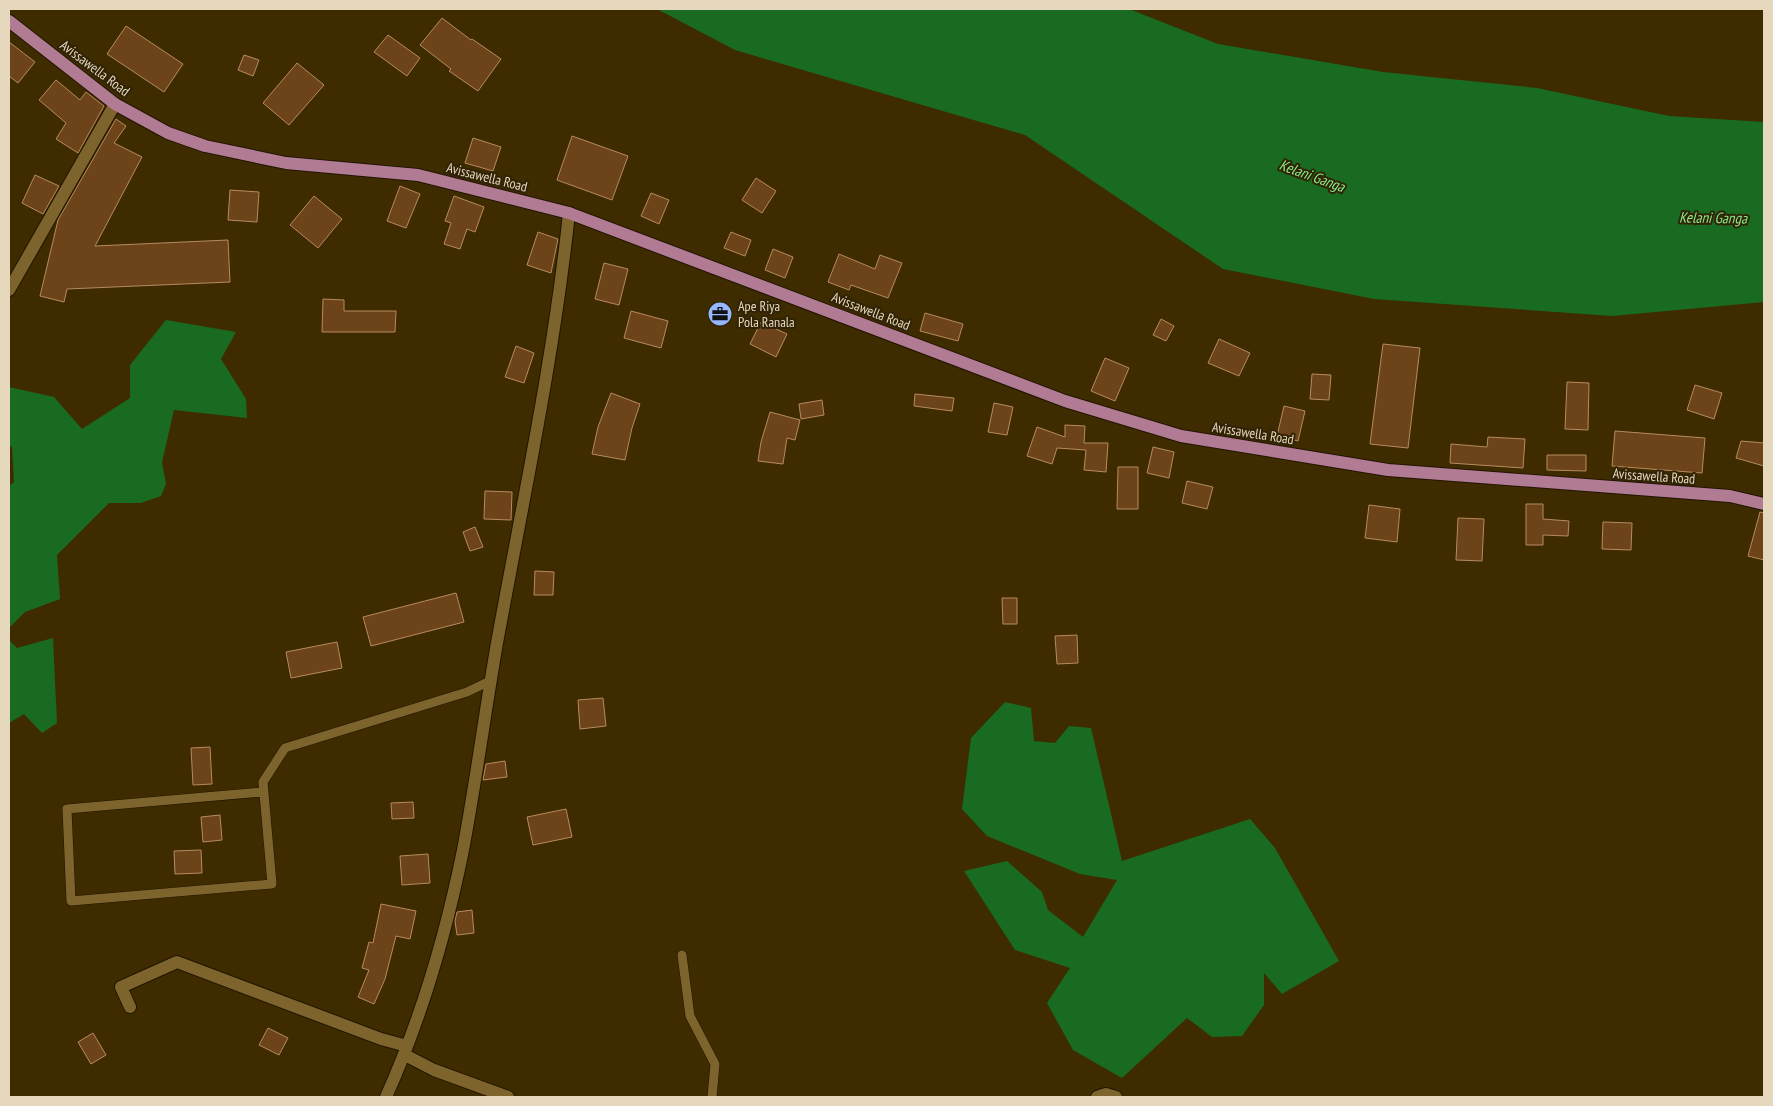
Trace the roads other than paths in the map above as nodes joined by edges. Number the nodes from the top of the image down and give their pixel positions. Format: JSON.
{"nodes":[{"id":1,"x":9,"y":21,"type":"edge"},
{"id":2,"x":115,"y":104,"type":"junction"},
{"id":3,"x":570,"y":213,"type":"junction"},
{"id":4,"x":9,"y":290,"type":"edge"},
{"id":5,"x":1764,"y":504,"type":"edge"},
{"id":6,"x":490,"y":681,"type":"junction"},
{"id":7,"x":263,"y":792,"type":"junction"},
{"id":8,"x":682,"y":955,"type":"dead end"},
{"id":9,"x":130,"y":1007,"type":"dead end"},
{"id":10,"x":406,"y":1050,"type":"junction"},
{"id":11,"x":386,"y":1097,"type":"edge"},
{"id":12,"x":508,"y":1097,"type":"edge"},
{"id":13,"x":712,"y":1097,"type":"edge"},
{"id":14,"x":1097,"y":1097,"type":"edge"},
{"id":15,"x":1116,"y":1097,"type":"edge"}],
"edges":[{"from":1,"to":2,"type":"main road","name":"Avissawella Road"},
{"from":2,"to":3,"type":"main road","name":"Avissawella Road"},
{"from":2,"to":4,"type":"street"},
{"from":3,"to":5,"type":"main road","name":"Avissawella Road"},
{"from":3,"to":6,"type":"street"},
{"from":6,"to":7,"type":"lane"},
{"from":6,"to":10,"type":"street"},
{"from":7,"to":7,"type":"lane"},
{"from":8,"to":13,"type":"lane"},
{"from":9,"to":10,"type":"street"},
{"from":10,"to":11,"type":"street"},
{"from":10,"to":12,"type":"street"},
{"from":14,"to":15,"type":"street"}]}
